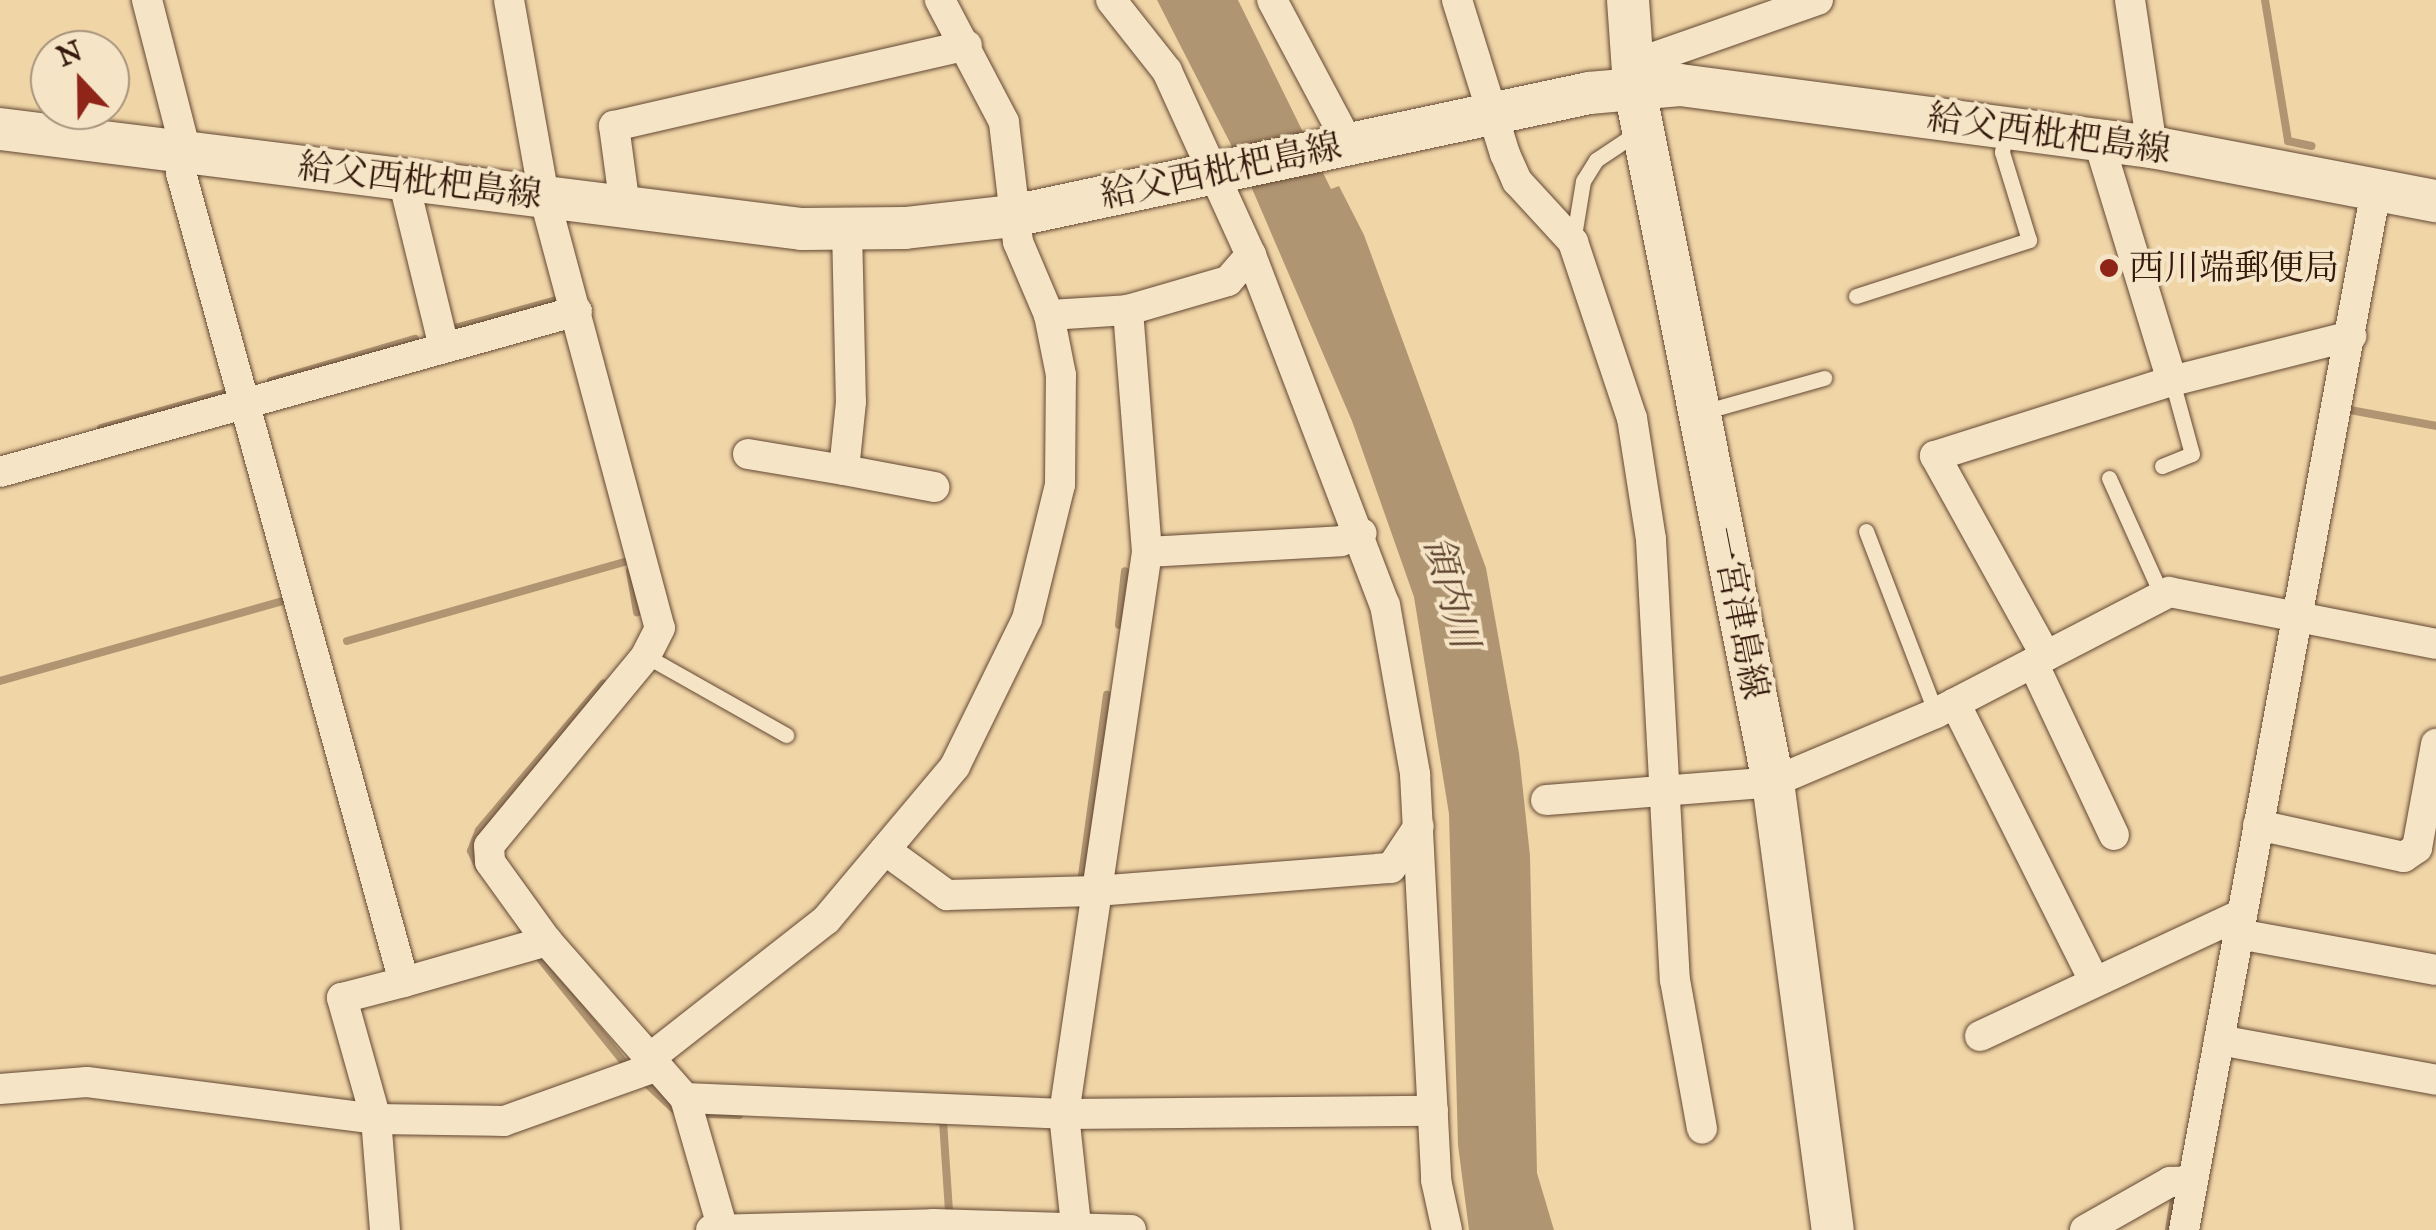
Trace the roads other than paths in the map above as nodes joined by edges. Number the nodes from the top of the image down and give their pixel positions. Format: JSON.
{"nodes":[{"id":1,"x":147,"y":0,"type":"edge"},
{"id":2,"x":508,"y":0,"type":"edge"},
{"id":3,"x":940,"y":0,"type":"edge"},
{"id":4,"x":1111,"y":0,"type":"edge"},
{"id":5,"x":1272,"y":0,"type":"edge"},
{"id":6,"x":1457,"y":0,"type":"edge"},
{"id":7,"x":1628,"y":0,"type":"edge"},
{"id":8,"x":1818,"y":0,"type":"edge"},
{"id":9,"x":2130,"y":0,"type":"edge"},
{"id":10,"x":967,"y":45,"type":"junction"},
{"id":11,"x":1633,"y":75,"type":"junction"},
{"id":12,"x":1491,"y":113,"type":"junction"},
{"id":13,"x":2006,"y":128,"type":"junction"},
{"id":14,"x":0,"y":129,"type":"edge"},
{"id":15,"x":1642,"y":129,"type":"junction"},
{"id":16,"x":2098,"y":140,"type":"junction"},
{"id":17,"x":1345,"y":144,"type":"junction"},
{"id":18,"x":2152,"y":146,"type":"junction"},
{"id":19,"x":186,"y":152,"type":"junction"},
{"id":20,"x":1216,"y":171,"type":"junction"},
{"id":21,"x":402,"y":179,"type":"junction"},
{"id":22,"x":2376,"y":190,"type":"junction"},
{"id":23,"x":544,"y":196,"type":"junction"},
{"id":24,"x":2436,"y":201,"type":"edge"},
{"id":25,"x":625,"y":207,"type":"junction"},
{"id":26,"x":1013,"y":216,"type":"junction"},
{"id":27,"x":847,"y":229,"type":"junction"},
{"id":28,"x":1573,"y":242,"type":"junction"},
{"id":29,"x":1250,"y":255,"type":"junction"},
{"id":30,"x":1856,"y":296,"type":"dead end"},
{"id":31,"x":578,"y":310,"type":"junction"},
{"id":32,"x":1128,"y":310,"type":"junction"},
{"id":33,"x":1048,"y":315,"type":"junction"},
{"id":34,"x":2350,"y":336,"type":"junction"},
{"id":35,"x":444,"y":347,"type":"junction"},
{"id":36,"x":1824,"y":378,"type":"dead end"},
{"id":37,"x":2172,"y":381,"type":"junction"},
{"id":38,"x":245,"y":402,"type":"junction"},
{"id":39,"x":1699,"y":413,"type":"junction"},
{"id":40,"x":748,"y":454,"type":"dead end"},
{"id":41,"x":2162,"y":466,"type":"dead end"},
{"id":42,"x":844,"y":470,"type":"junction"},
{"id":43,"x":0,"y":472,"type":"edge"},
{"id":44,"x":2109,"y":478,"type":"dead end"},
{"id":45,"x":934,"y":487,"type":"dead end"},
{"id":46,"x":1866,"y":531,"type":"dead end"},
{"id":47,"x":1362,"y":533,"type":"junction"},
{"id":48,"x":1146,"y":552,"type":"junction"},
{"id":49,"x":2162,"y":596,"type":"junction"},
{"id":50,"x":2298,"y":618,"type":"junction"},
{"id":51,"x":2436,"y":644,"type":"edge"},
{"id":52,"x":646,"y":656,"type":"junction"},
{"id":53,"x":2040,"y":659,"type":"junction"},
{"id":54,"x":1945,"y":708,"type":"junction"},
{"id":55,"x":786,"y":735,"type":"dead end"},
{"id":56,"x":2436,"y":744,"type":"edge"},
{"id":57,"x":1773,"y":782,"type":"junction"},
{"id":58,"x":1670,"y":789,"type":"junction"},
{"id":59,"x":1546,"y":800,"type":"dead end"},
{"id":60,"x":1419,"y":826,"type":"junction"},
{"id":61,"x":2258,"y":826,"type":"junction"},
{"id":62,"x":2114,"y":835,"type":"dead end"},
{"id":63,"x":884,"y":850,"type":"junction"},
{"id":64,"x":1096,"y":891,"type":"junction"},
{"id":65,"x":2240,"y":924,"type":"junction"},
{"id":66,"x":546,"y":941,"type":"junction"},
{"id":67,"x":2436,"y":970,"type":"edge"},
{"id":68,"x":404,"y":982,"type":"junction"},
{"id":69,"x":2095,"y":982,"type":"junction"},
{"id":70,"x":1980,"y":1036,"type":"dead end"},
{"id":71,"x":2219,"y":1040,"type":"junction"},
{"id":72,"x":649,"y":1064,"type":"junction"},
{"id":73,"x":2436,"y":1080,"type":"edge"},
{"id":74,"x":0,"y":1088,"type":"edge"},
{"id":75,"x":685,"y":1098,"type":"junction"},
{"id":76,"x":1433,"y":1110,"type":"junction"},
{"id":77,"x":1064,"y":1114,"type":"junction"},
{"id":78,"x":376,"y":1119,"type":"junction"},
{"id":79,"x":1702,"y":1129,"type":"dead end"},
{"id":80,"x":2193,"y":1181,"type":"junction"},
{"id":81,"x":1076,"y":1225,"type":"junction"},
{"id":82,"x":384,"y":1230,"type":"edge"},
{"id":83,"x":710,"y":1230,"type":"edge"},
{"id":84,"x":723,"y":1230,"type":"edge"},
{"id":85,"x":1131,"y":1230,"type":"edge"},
{"id":86,"x":1446,"y":1230,"type":"edge"},
{"id":87,"x":1833,"y":1230,"type":"edge"},
{"id":88,"x":2084,"y":1230,"type":"edge"},
{"id":89,"x":2184,"y":1230,"type":"edge"}],
"edges":[{"from":1,"to":19,"type":"street"},
{"from":2,"to":23,"type":"street"},
{"from":3,"to":10,"type":"street"},
{"from":4,"to":20,"type":"street"},
{"from":5,"to":17,"type":"street"},
{"from":6,"to":12,"type":"street"},
{"from":7,"to":11,"type":"main road","name":"一宮津島線"},
{"from":8,"to":11,"type":"street"},
{"from":9,"to":18,"type":"street"},
{"from":10,"to":25,"type":"street"},
{"from":10,"to":26,"type":"street"},
{"from":11,"to":12,"type":"main road","name":"給父西枇杷島線"},
{"from":11,"to":13,"type":"main road","name":"給父西枇杷島線"},
{"from":11,"to":15,"type":"main road","name":"一宮津島線"},
{"from":12,"to":17,"type":"main road","name":"給父西枇杷島線"},
{"from":12,"to":28,"type":"street"},
{"from":13,"to":16,"type":"main road","name":"給父西枇杷島線"},
{"from":13,"to":30,"type":"lane"},
{"from":14,"to":19,"type":"main road","name":"給父西枇杷島線"},
{"from":15,"to":28,"type":"lane"},
{"from":15,"to":39,"type":"main road","name":"一宮津島線"},
{"from":16,"to":18,"type":"main road","name":"給父西枇杷島線"},
{"from":16,"to":37,"type":"street"},
{"from":17,"to":20,"type":"main road","name":"給父西枇杷島線"},
{"from":18,"to":22,"type":"main road","name":"給父西枇杷島線"},
{"from":19,"to":21,"type":"main road","name":"給父西枇杷島線"},
{"from":19,"to":38,"type":"street"},
{"from":20,"to":26,"type":"main road","name":"給父西枇杷島線"},
{"from":20,"to":29,"type":"street"},
{"from":21,"to":23,"type":"main road","name":"給父西枇杷島線"},
{"from":21,"to":35,"type":"street"},
{"from":22,"to":24,"type":"main road","name":"給父西枇杷島線"},
{"from":22,"to":34,"type":"street"},
{"from":23,"to":25,"type":"main road","name":"給父西枇杷島線"},
{"from":23,"to":31,"type":"street"},
{"from":25,"to":27,"type":"main road","name":"給父西枇杷島線"},
{"from":26,"to":27,"type":"main road","name":"給父西枇杷島線"},
{"from":26,"to":33,"type":"street"},
{"from":27,"to":42,"type":"street"},
{"from":28,"to":58,"type":"street"},
{"from":29,"to":32,"type":"street"},
{"from":29,"to":47,"type":"street"},
{"from":31,"to":35,"type":"street"},
{"from":31,"to":52,"type":"street"},
{"from":32,"to":33,"type":"street"},
{"from":32,"to":48,"type":"street"},
{"from":33,"to":63,"type":"street"},
{"from":34,"to":37,"type":"street"},
{"from":34,"to":50,"type":"street"},
{"from":35,"to":38,"type":"street"},
{"from":36,"to":39,"type":"lane"},
{"from":37,"to":41,"type":"lane"},
{"from":37,"to":53,"type":"street"},
{"from":38,"to":43,"type":"street"},
{"from":38,"to":68,"type":"street"},
{"from":39,"to":57,"type":"main road","name":"一宮津島線"},
{"from":40,"to":42,"type":"street"},
{"from":42,"to":45,"type":"street"},
{"from":44,"to":49,"type":"lane"},
{"from":46,"to":54,"type":"lane"},
{"from":47,"to":48,"type":"street"},
{"from":47,"to":60,"type":"street"},
{"from":48,"to":64,"type":"street"},
{"from":49,"to":50,"type":"street"},
{"from":49,"to":53,"type":"street"},
{"from":50,"to":51,"type":"street"},
{"from":50,"to":61,"type":"street"},
{"from":52,"to":55,"type":"lane"},
{"from":52,"to":66,"type":"street"},
{"from":53,"to":54,"type":"street"},
{"from":53,"to":62,"type":"street"},
{"from":54,"to":57,"type":"street"},
{"from":54,"to":69,"type":"street"},
{"from":56,"to":61,"type":"street"},
{"from":57,"to":58,"type":"street"},
{"from":57,"to":87,"type":"main road","name":"一宮津島線"},
{"from":58,"to":59,"type":"street"},
{"from":58,"to":79,"type":"street"},
{"from":60,"to":64,"type":"street"},
{"from":60,"to":76,"type":"street"},
{"from":61,"to":65,"type":"street"},
{"from":63,"to":64,"type":"street"},
{"from":63,"to":72,"type":"street"},
{"from":64,"to":77,"type":"street"},
{"from":65,"to":67,"type":"street"},
{"from":65,"to":69,"type":"street"},
{"from":65,"to":71,"type":"street"},
{"from":66,"to":68,"type":"street"},
{"from":66,"to":72,"type":"street"},
{"from":68,"to":78,"type":"street"},
{"from":69,"to":70,"type":"street"},
{"from":71,"to":73,"type":"street"},
{"from":71,"to":80,"type":"street"},
{"from":72,"to":75,"type":"street"},
{"from":72,"to":78,"type":"street"},
{"from":74,"to":78,"type":"street"},
{"from":75,"to":77,"type":"street"},
{"from":75,"to":84,"type":"street"},
{"from":76,"to":77,"type":"street"},
{"from":76,"to":86,"type":"street"},
{"from":77,"to":81,"type":"street"},
{"from":78,"to":82,"type":"street"},
{"from":80,"to":88,"type":"street"},
{"from":80,"to":89,"type":"street"},
{"from":81,"to":84,"type":"street"},
{"from":81,"to":85,"type":"street"},
{"from":83,"to":84,"type":"street"}]}
